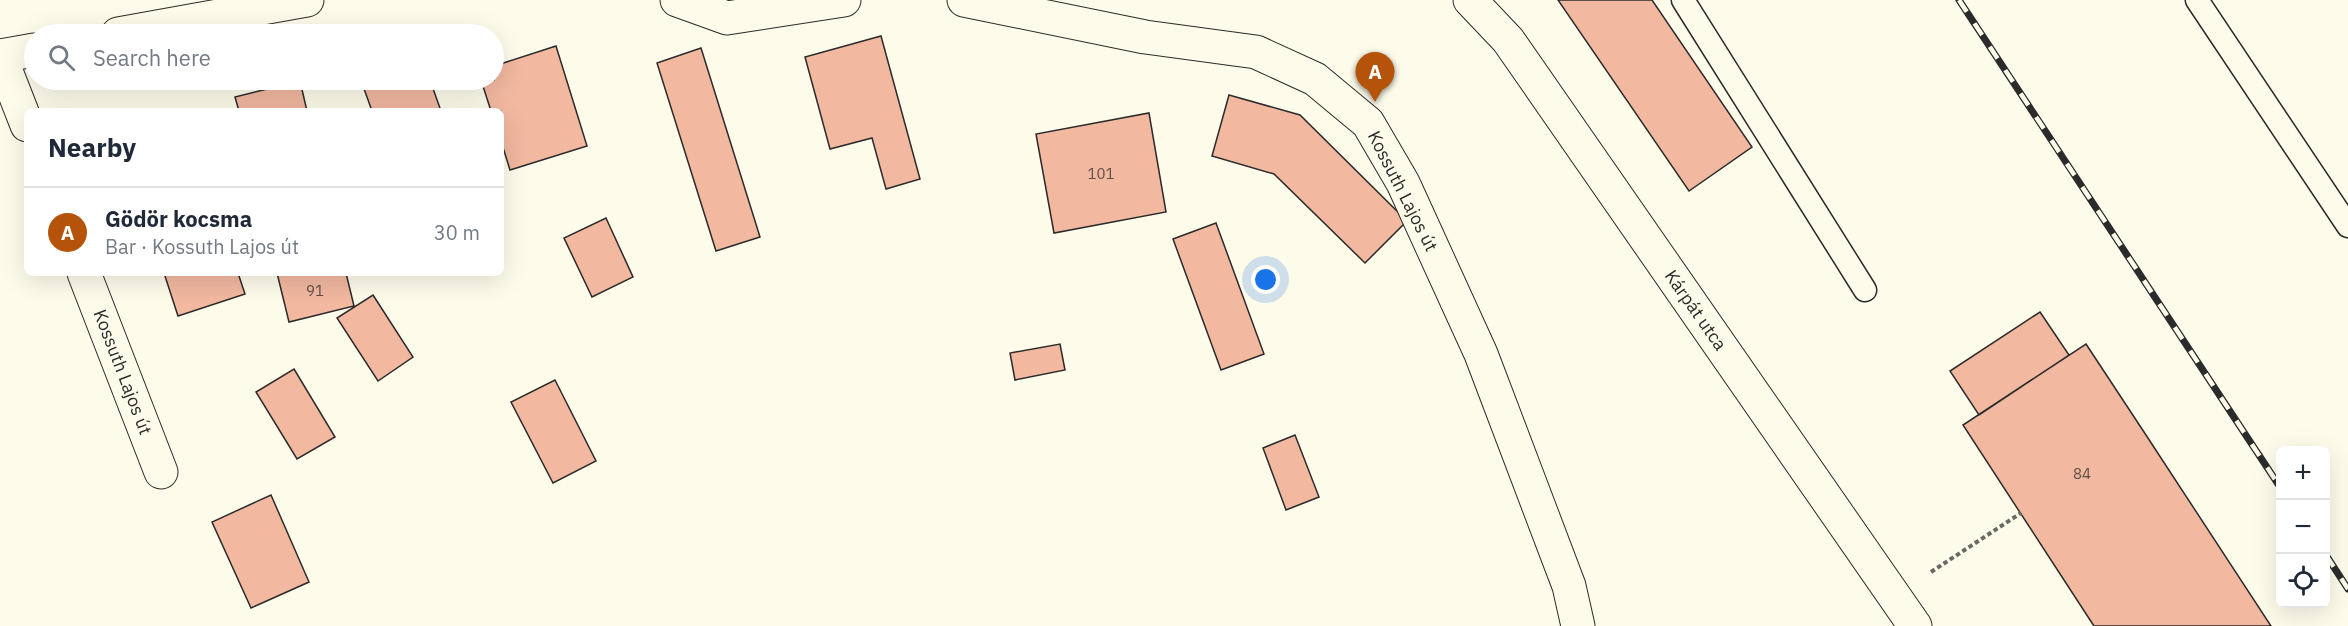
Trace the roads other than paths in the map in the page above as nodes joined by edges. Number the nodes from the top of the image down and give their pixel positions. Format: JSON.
{"nodes":[{"id":1,"x":307,"y":0,"type":"edge"},
{"id":2,"x":677,"y":0,"type":"edge"},
{"id":3,"x":844,"y":0,"type":"edge"},
{"id":4,"x":964,"y":0,"type":"edge"},
{"id":5,"x":1470,"y":0,"type":"edge"},
{"id":6,"x":1683,"y":0,"type":"edge"},
{"id":7,"x":2197,"y":0,"type":"edge"},
{"id":8,"x":174,"y":24,"type":"edge"},
{"id":9,"x":24,"y":52,"type":"edge"},
{"id":10,"x":0,"y":56,"type":"edge"},
{"id":11,"x":24,"y":117,"type":"edge"},
{"id":12,"x":2348,"y":226,"type":"edge"},
{"id":13,"x":85,"y":276,"type":"edge"},
{"id":14,"x":1865,"y":290,"type":"dead end"},
{"id":15,"x":161,"y":472,"type":"dead end"},
{"id":16,"x":1578,"y":626,"type":"edge"},
{"id":17,"x":1915,"y":626,"type":"edge"}],
"edges":[{"from":1,"to":8,"type":"street"},
{"from":2,"to":3,"type":"street"},
{"from":4,"to":16,"type":"street","name":"Kossuth Lajos út"},
{"from":5,"to":17,"type":"street","name":"Kárpát utca"},
{"from":6,"to":14,"type":"lane"},
{"from":7,"to":12,"type":"lane"},
{"from":9,"to":10,"type":"street"},
{"from":10,"to":11,"type":"street"},
{"from":13,"to":15,"type":"street","name":"Kossuth Lajos út"}]}
